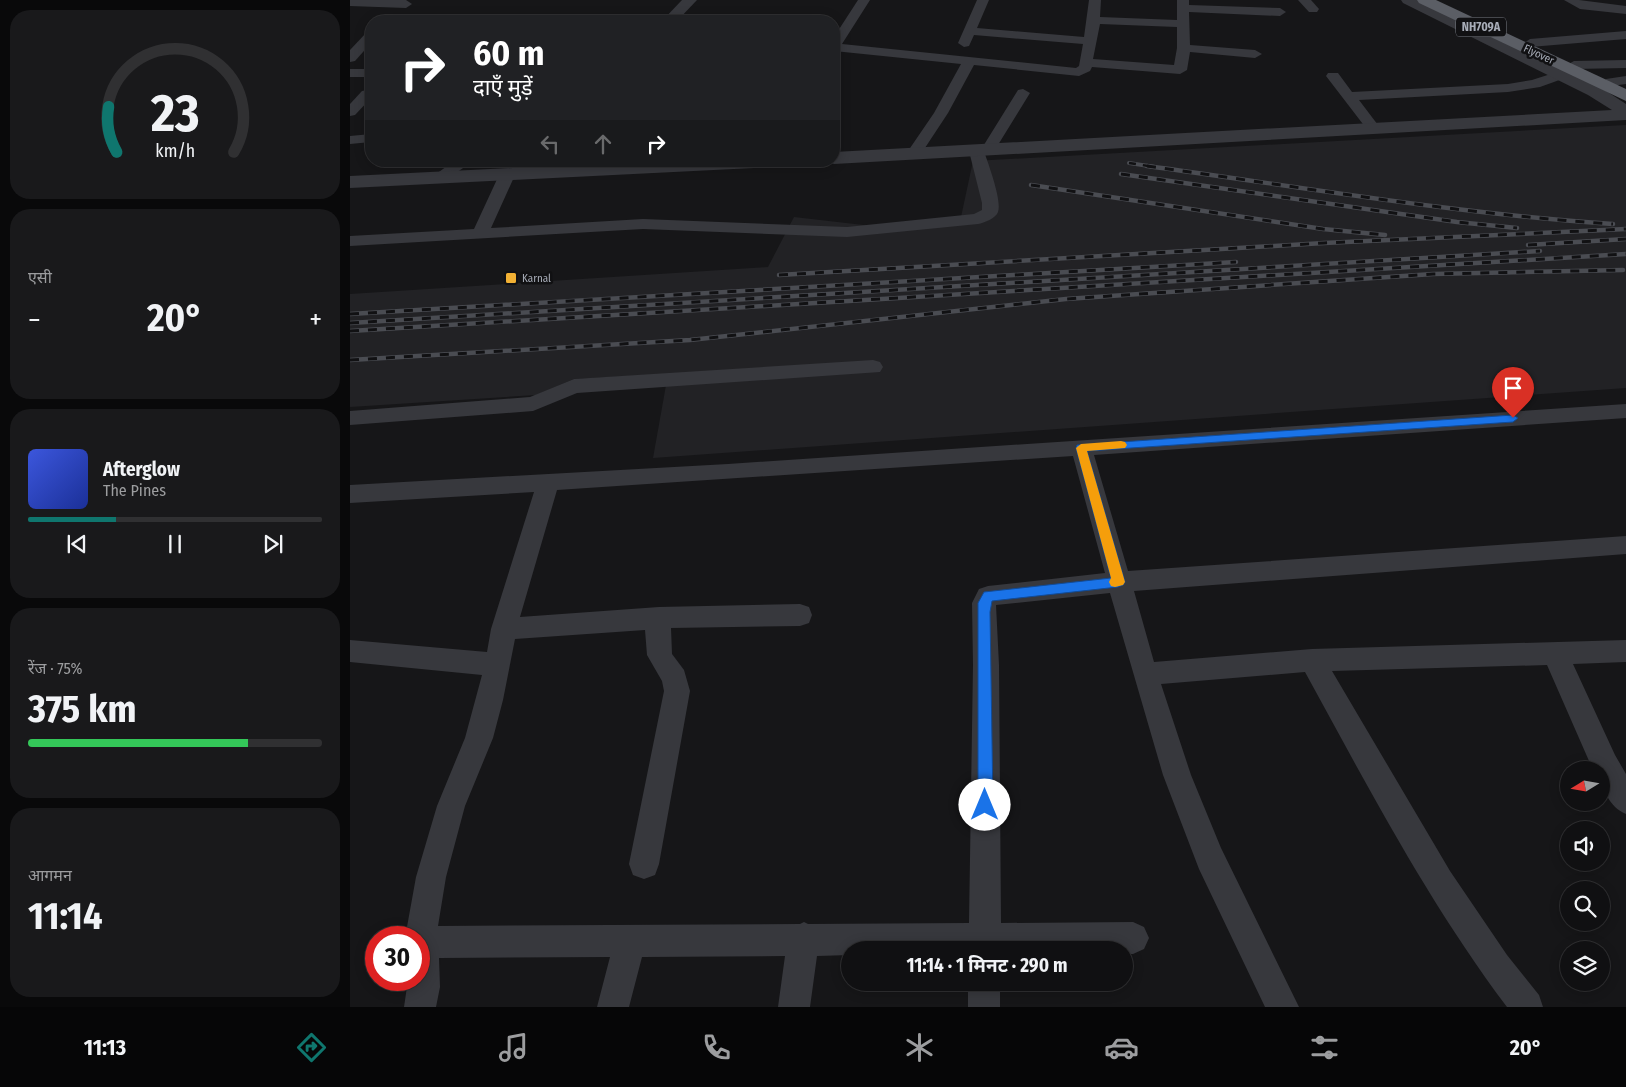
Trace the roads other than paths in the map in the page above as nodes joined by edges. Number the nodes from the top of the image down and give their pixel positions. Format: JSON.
{"nodes":[{"id":1,"x":420,"y":0,"type":"edge"},
{"id":2,"x":690,"y":0,"type":"edge"},
{"id":3,"x":705,"y":0,"type":"edge"},
{"id":4,"x":864,"y":0,"type":"edge"},
{"id":5,"x":983,"y":0,"type":"edge"},
{"id":6,"x":1095,"y":0,"type":"edge"},
{"id":7,"x":1304,"y":0,"type":"edge"},
{"id":8,"x":1408,"y":0,"type":"edge"},
{"id":9,"x":1424,"y":0,"type":"edge"},
{"id":10,"x":1439,"y":0,"type":"edge"},
{"id":11,"x":1570,"y":0,"type":"edge"},
{"id":12,"x":350,"y":2,"type":"edge"},
{"id":13,"x":406,"y":4,"type":"junction"},
{"id":14,"x":1184,"y":4,"type":"edge"},
{"id":15,"x":1313,"y":9,"type":"dead end"},
{"id":16,"x":1626,"y":10,"type":"edge"},
{"id":17,"x":1280,"y":12,"type":"dead end"},
{"id":18,"x":394,"y":15,"type":"dead end"},
{"id":19,"x":675,"y":15,"type":"edge"},
{"id":20,"x":690,"y":15,"type":"edge"},
{"id":21,"x":1094,"y":20,"type":"junction"},
{"id":22,"x":1184,"y":24,"type":"junction"},
{"id":23,"x":971,"y":31,"type":"junction"},
{"id":24,"x":1626,"y":36,"type":"edge"},
{"id":25,"x":350,"y":37,"type":"edge"},
{"id":26,"x":365,"y":37,"type":"edge"},
{"id":27,"x":840,"y":38,"type":"edge"},
{"id":28,"x":1089,"y":41,"type":"junction"},
{"id":29,"x":365,"y":43,"type":"edge"},
{"id":30,"x":1530,"y":43,"type":"junction"},
{"id":31,"x":840,"y":48,"type":"edge"},
{"id":32,"x":1184,"y":48,"type":"junction"},
{"id":33,"x":1255,"y":54,"type":"dead end"},
{"id":34,"x":350,"y":58,"type":"edge"},
{"id":35,"x":962,"y":60,"type":"junction"},
{"id":36,"x":1086,"y":62,"type":"junction"},
{"id":37,"x":1626,"y":64,"type":"edge"},
{"id":38,"x":1574,"y":65,"type":"junction"},
{"id":39,"x":350,"y":73,"type":"edge"},
{"id":40,"x":365,"y":73,"type":"edge"},
{"id":41,"x":1560,"y":75,"type":"junction"},
{"id":42,"x":1333,"y":76,"type":"dead end"},
{"id":43,"x":1618,"y":81,"type":"edge"},
{"id":44,"x":1626,"y":89,"type":"edge"},
{"id":45,"x":365,"y":93,"type":"edge"},
{"id":46,"x":1023,"y":93,"type":"dead end"},
{"id":47,"x":350,"y":94,"type":"edge"},
{"id":48,"x":1347,"y":96,"type":"junction"},
{"id":49,"x":1626,"y":96,"type":"edge"},
{"id":50,"x":365,"y":97,"type":"edge"},
{"id":51,"x":350,"y":112,"type":"edge"},
{"id":52,"x":1626,"y":113,"type":"edge"},
{"id":53,"x":1374,"y":129,"type":"junction"},
{"id":54,"x":365,"y":139,"type":"edge"},
{"id":55,"x":350,"y":140,"type":"edge"},
{"id":56,"x":983,"y":150,"type":"junction"},
{"id":57,"x":914,"y":154,"type":"junction"},
{"id":58,"x":840,"y":158,"type":"edge"},
{"id":59,"x":456,"y":167,"type":"edge"},
{"id":60,"x":558,"y":167,"type":"edge"},
{"id":61,"x":507,"y":175,"type":"junction"},
{"id":62,"x":440,"y":177,"type":"junction"},
{"id":63,"x":350,"y":182,"type":"edge"},
{"id":64,"x":480,"y":234,"type":"junction"},
{"id":65,"x":350,"y":241,"type":"edge"},
{"id":66,"x":873,"y":368,"type":"dead end"},
{"id":67,"x":1626,"y":411,"type":"edge"},
{"id":68,"x":350,"y":418,"type":"edge"},
{"id":69,"x":1081,"y":448,"type":"junction"},
{"id":70,"x":548,"y":483,"type":"junction"},
{"id":71,"x":350,"y":494,"type":"edge"},
{"id":72,"x":1626,"y":545,"type":"edge"},
{"id":73,"x":1118,"y":582,"type":"junction"},
{"id":74,"x":800,"y":615,"type":"dead end"},
{"id":75,"x":659,"y":618,"type":"junction"},
{"id":76,"x":504,"y":629,"type":"junction"},
{"id":77,"x":350,"y":651,"type":"edge"},
{"id":78,"x":1626,"y":651,"type":"edge"},
{"id":79,"x":1555,"y":653,"type":"junction"},
{"id":80,"x":1312,"y":660,"type":"junction"},
{"id":81,"x":497,"y":665,"type":"junction"},
{"id":82,"x":1145,"y":674,"type":"junction"},
{"id":83,"x":1626,"y":800,"type":"edge"},
{"id":84,"x":644,"y":864,"type":"dead end"},
{"id":85,"x":422,"y":926,"type":"edge"},
{"id":86,"x":804,"y":938,"type":"junction"},
{"id":87,"x":1133,"y":938,"type":"dead end"},
{"id":88,"x":630,"y":940,"type":"junction"},
{"id":89,"x":894,"y":941,"type":"edge"},
{"id":90,"x":985,"y":941,"type":"edge"},
{"id":91,"x":1059,"y":941,"type":"edge"},
{"id":92,"x":430,"y":942,"type":"edge"},
{"id":93,"x":423,"y":991,"type":"edge"},
{"id":94,"x":984,"y":991,"type":"edge"},
{"id":95,"x":420,"y":1007,"type":"edge"},
{"id":96,"x":614,"y":1007,"type":"edge"},
{"id":97,"x":794,"y":1007,"type":"edge"},
{"id":98,"x":984,"y":1007,"type":"edge"},
{"id":99,"x":1284,"y":1007,"type":"edge"},
{"id":100,"x":1527,"y":1007,"type":"edge"}],
"edges":[{"from":1,"to":13,"type":"street"},
{"from":2,"to":19,"type":"street"},
{"from":3,"to":20,"type":"street"},
{"from":4,"to":27,"type":"street"},
{"from":5,"to":23,"type":"street"},
{"from":6,"to":21,"type":"street"},
{"from":7,"to":15,"type":"street"},
{"from":8,"to":41,"type":"street"},
{"from":9,"to":49,"type":"highway","name":"Flyover","number":"NH709A"},
{"from":10,"to":30,"type":"street"},
{"from":11,"to":16,"type":"street"},
{"from":12,"to":13,"type":"street"},
{"from":13,"to":18,"type":"street"},
{"from":14,"to":17,"type":"street"},
{"from":14,"to":22,"type":"street"},
{"from":21,"to":22,"type":"street"},
{"from":21,"to":28,"type":"street"},
{"from":22,"to":32,"type":"street"},
{"from":23,"to":28,"type":"street"},
{"from":23,"to":35,"type":"street"},
{"from":24,"to":30,"type":"street"},
{"from":25,"to":26,"type":"street"},
{"from":28,"to":36,"type":"street"},
{"from":29,"to":34,"type":"street"},
{"from":30,"to":38,"type":"street"},
{"from":31,"to":35,"type":"street"},
{"from":32,"to":33,"type":"street"},
{"from":32,"to":36,"type":"street"},
{"from":35,"to":36,"type":"street"},
{"from":35,"to":57,"type":"street"},
{"from":37,"to":38,"type":"street"},
{"from":38,"to":43,"type":"street"},
{"from":39,"to":40,"type":"street"},
{"from":41,"to":48,"type":"street"},
{"from":41,"to":52,"type":"street"},
{"from":42,"to":48,"type":"street"},
{"from":43,"to":44,"type":"street"},
{"from":45,"to":47,"type":"street"},
{"from":46,"to":56,"type":"street"},
{"from":48,"to":53,"type":"street"},
{"from":50,"to":51,"type":"street"},
{"from":52,"to":53,"type":"street"},
{"from":53,"to":56,"type":"street"},
{"from":54,"to":55,"type":"street"},
{"from":56,"to":57,"type":"street"},
{"from":56,"to":64,"type":"street"},
{"from":57,"to":58,"type":"street"},
{"from":59,"to":62,"type":"street"},
{"from":60,"to":61,"type":"street"},
{"from":61,"to":62,"type":"street"},
{"from":61,"to":64,"type":"street"},
{"from":62,"to":63,"type":"street"},
{"from":64,"to":65,"type":"street"},
{"from":66,"to":68,"type":"street"},
{"from":67,"to":69,"type":"street"},
{"from":69,"to":70,"type":"street"},
{"from":69,"to":73,"type":"street"},
{"from":70,"to":71,"type":"street"},
{"from":70,"to":76,"type":"street"},
{"from":72,"to":73,"type":"street"},
{"from":73,"to":82,"type":"street"},
{"from":73,"to":90,"type":"street"},
{"from":74,"to":75,"type":"street"},
{"from":75,"to":76,"type":"street"},
{"from":75,"to":84,"type":"street"},
{"from":76,"to":81,"type":"street"},
{"from":77,"to":81,"type":"street"},
{"from":78,"to":79,"type":"street"},
{"from":79,"to":80,"type":"street"},
{"from":79,"to":83,"type":"street"},
{"from":80,"to":82,"type":"street"},
{"from":80,"to":100,"type":"street"},
{"from":81,"to":85,"type":"street"},
{"from":82,"to":99,"type":"street"},
{"from":86,"to":88,"type":"street"},
{"from":86,"to":89,"type":"street"},
{"from":86,"to":97,"type":"street"},
{"from":87,"to":91,"type":"street"},
{"from":88,"to":92,"type":"street"},
{"from":88,"to":96,"type":"street"},
{"from":93,"to":95,"type":"street"},
{"from":94,"to":98,"type":"street"}]}
